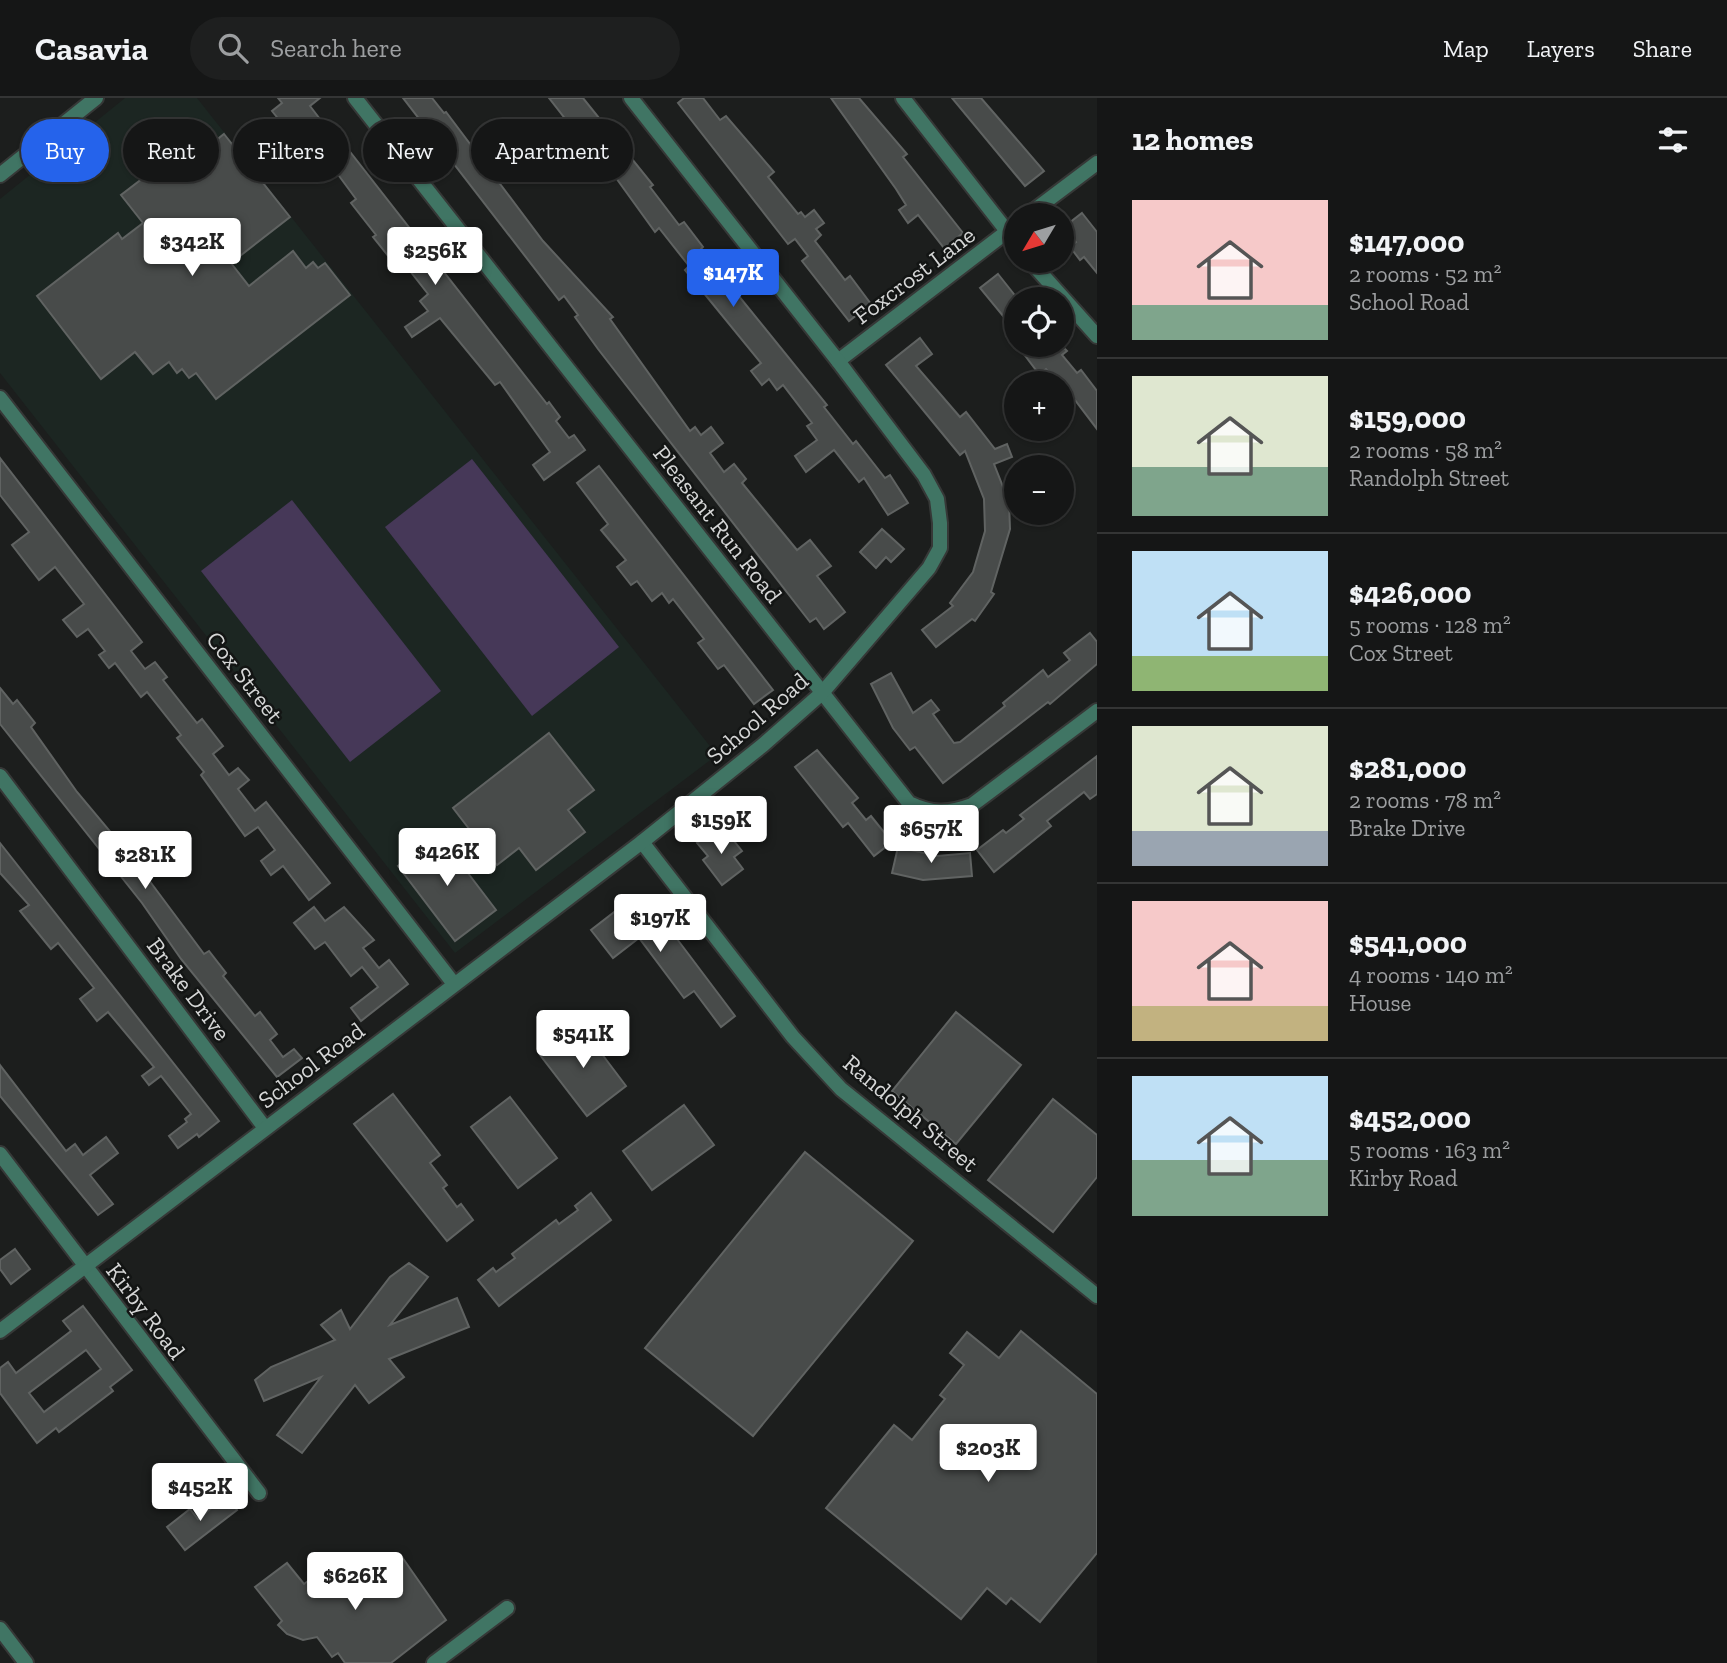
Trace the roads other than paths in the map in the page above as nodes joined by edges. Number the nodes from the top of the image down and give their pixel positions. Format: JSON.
{"nodes":[{"id":1,"x":96,"y":98,"type":"edge"},
{"id":2,"x":355,"y":98,"type":"edge"},
{"id":3,"x":631,"y":98,"type":"edge"},
{"id":4,"x":903,"y":98,"type":"edge"},
{"id":5,"x":1097,"y":163,"type":"edge"},
{"id":6,"x":0,"y":175,"type":"edge"},
{"id":7,"x":1044,"y":203,"type":"edge"},
{"id":8,"x":1004,"y":218,"type":"edge"},
{"id":9,"x":1004,"y":234,"type":"edge"},
{"id":10,"x":1041,"y":273,"type":"edge"},
{"id":11,"x":1097,"y":335,"type":"edge"},
{"id":12,"x":838,"y":361,"type":"junction"},
{"id":13,"x":0,"y":398,"type":"edge"},
{"id":14,"x":822,"y":693,"type":"junction"},
{"id":15,"x":1097,"y":711,"type":"edge"},
{"id":16,"x":0,"y":776,"type":"edge"},
{"id":17,"x":642,"y":842,"type":"junction"},
{"id":18,"x":454,"y":984,"type":"junction"},
{"id":19,"x":265,"y":1128,"type":"junction"},
{"id":20,"x":0,"y":1154,"type":"edge"},
{"id":21,"x":83,"y":1265,"type":"junction"},
{"id":22,"x":1097,"y":1296,"type":"edge"},
{"id":23,"x":0,"y":1331,"type":"edge"},
{"id":24,"x":259,"y":1493,"type":"dead end"},
{"id":25,"x":507,"y":1608,"type":"dead end"},
{"id":26,"x":0,"y":1629,"type":"edge"},
{"id":27,"x":26,"y":1663,"type":"edge"},
{"id":28,"x":434,"y":1663,"type":"edge"}],
"edges":[{"from":1,"to":6,"type":"street"},
{"from":2,"to":14,"type":"street","name":"Pleasant Run Road"},
{"from":3,"to":12,"type":"street","name":"School Road"},
{"from":4,"to":8,"type":"street"},
{"from":5,"to":7,"type":"street"},
{"from":9,"to":12,"type":"street","name":"Foxcrost Lane"},
{"from":10,"to":11,"type":"street"},
{"from":12,"to":14,"type":"street","name":"School Road"},
{"from":13,"to":18,"type":"street","name":"Cox Street"},
{"from":14,"to":15,"type":"street","name":"Pleasant Run Road"},
{"from":14,"to":17,"type":"street","name":"School Road"},
{"from":16,"to":19,"type":"street","name":"Brake Drive"},
{"from":17,"to":18,"type":"street","name":"School Road"},
{"from":17,"to":22,"type":"street","name":"Randolph Street"},
{"from":18,"to":19,"type":"street","name":"School Road"},
{"from":19,"to":21,"type":"street","name":"School Road"},
{"from":20,"to":21,"type":"street","name":"Kirby Road"},
{"from":21,"to":23,"type":"street","name":"School Road"},
{"from":21,"to":24,"type":"street","name":"Kirby Road"},
{"from":25,"to":28,"type":"street"},
{"from":26,"to":27,"type":"street"}]}
